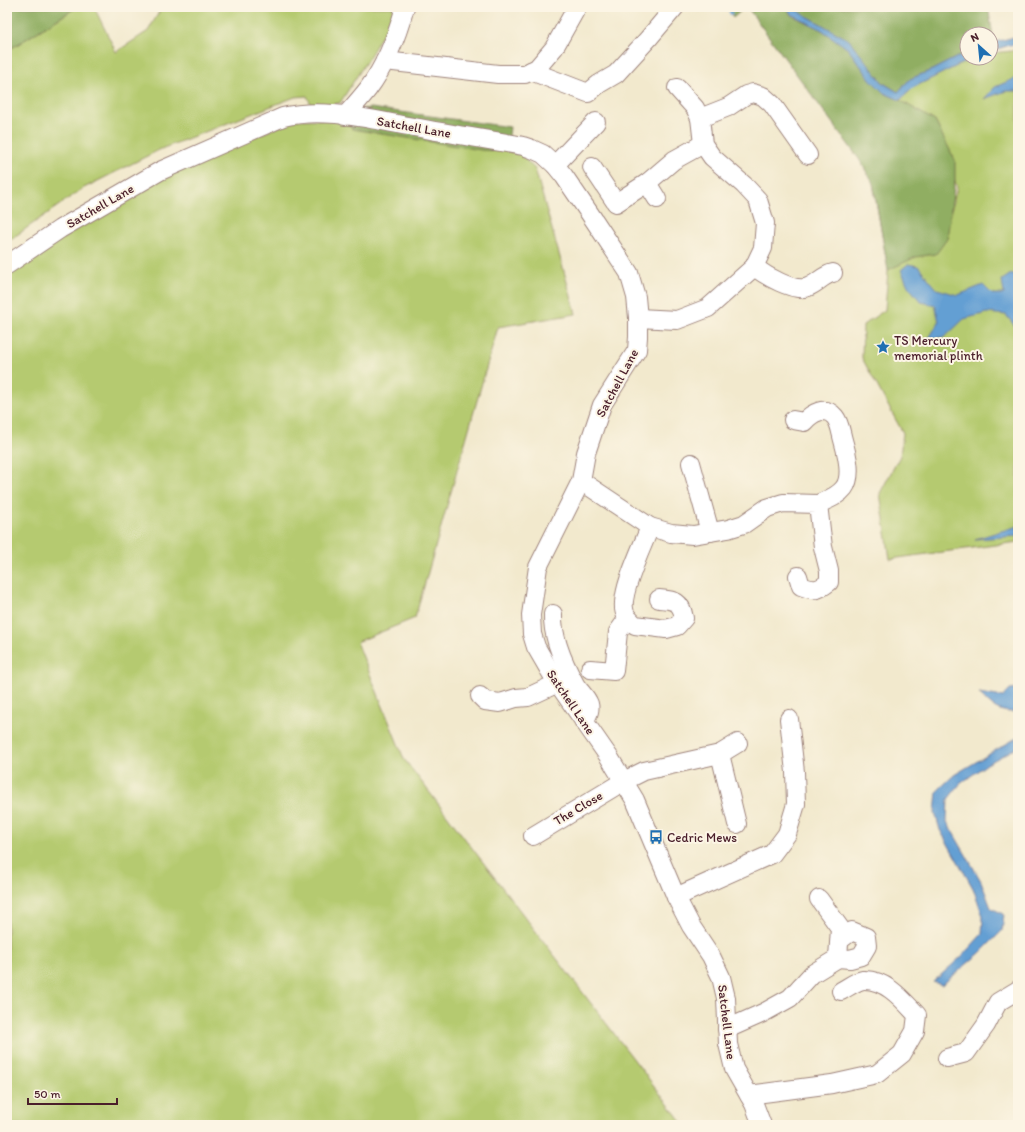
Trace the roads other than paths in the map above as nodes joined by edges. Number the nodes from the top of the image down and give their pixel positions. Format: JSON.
{"nodes":[{"id":1,"x":405,"y":7,"type":"edge"},
{"id":2,"x":577,"y":7,"type":"edge"},
{"id":3,"x":675,"y":7,"type":"edge"},
{"id":4,"x":385,"y":61,"type":"junction"},
{"id":5,"x":531,"y":71,"type":"junction"},
{"id":6,"x":677,"y":88,"type":"dead end"},
{"id":7,"x":345,"y":116,"type":"junction"},
{"id":8,"x":700,"y":118,"type":"junction"},
{"id":9,"x":596,"y":122,"type":"dead end"},
{"id":10,"x":703,"y":144,"type":"junction"},
{"id":11,"x":808,"y":155,"type":"dead end"},
{"id":12,"x":556,"y":165,"type":"junction"},
{"id":13,"x":592,"y":167,"type":"dead end"},
{"id":14,"x":647,"y":183,"type":"junction"},
{"id":15,"x":657,"y":199,"type":"dead end"},
{"id":16,"x":7,"y":265,"type":"edge"},
{"id":17,"x":754,"y":266,"type":"junction"},
{"id":18,"x":825,"y":271,"type":"dead end"},
{"id":19,"x":638,"y":318,"type":"junction"},
{"id":20,"x":802,"y":425,"type":"dead end"},
{"id":21,"x":691,"y":463,"type":"dead end"},
{"id":22,"x":581,"y":481,"type":"junction"},
{"id":23,"x":818,"y":504,"type":"junction"},
{"id":24,"x":650,"y":526,"type":"junction"},
{"id":25,"x":710,"y":532,"type":"junction"},
{"id":26,"x":796,"y":585,"type":"dead end"},
{"id":27,"x":659,"y":599,"type":"dead end"},
{"id":28,"x":553,"y":614,"type":"dead end"},
{"id":29,"x":628,"y":618,"type":"junction"},
{"id":30,"x":590,"y":669,"type":"dead end"},
{"id":31,"x":558,"y":683,"type":"junction"},
{"id":32,"x":480,"y":696,"type":"dead end"},
{"id":33,"x":789,"y":719,"type":"dead end"},
{"id":34,"x":584,"y":722,"type":"junction"},
{"id":35,"x":738,"y":743,"type":"dead end"},
{"id":36,"x":720,"y":754,"type":"junction"},
{"id":37,"x":624,"y":781,"type":"junction"},
{"id":38,"x":737,"y":824,"type":"dead end"},
{"id":39,"x":533,"y":836,"type":"dead end"},
{"id":40,"x":676,"y":897,"type":"junction"},
{"id":41,"x":819,"y":899,"type":"dead end"},
{"id":42,"x":840,"y":940,"type":"junction"},
{"id":43,"x":838,"y":958,"type":"junction"},
{"id":44,"x":1018,"y":990,"type":"edge"},
{"id":45,"x":840,"y":991,"type":"dead end"},
{"id":46,"x":727,"y":1029,"type":"junction"},
{"id":47,"x":947,"y":1058,"type":"dead end"},
{"id":48,"x":749,"y":1095,"type":"junction"},
{"id":49,"x":762,"y":1125,"type":"edge"}],
"edges":[{"from":1,"to":4,"type":"street"},
{"from":2,"to":5,"type":"street"},
{"from":3,"to":5,"type":"street"},
{"from":4,"to":5,"type":"street"},
{"from":4,"to":7,"type":"street"},
{"from":6,"to":8,"type":"street"},
{"from":7,"to":12,"type":"street","name":"Satchell Lane"},
{"from":7,"to":16,"type":"street","name":"Satchell Lane"},
{"from":8,"to":10,"type":"street"},
{"from":8,"to":11,"type":"street"},
{"from":9,"to":12,"type":"street"},
{"from":10,"to":14,"type":"street"},
{"from":10,"to":17,"type":"street"},
{"from":12,"to":19,"type":"street","name":"Satchell Lane"},
{"from":13,"to":14,"type":"street"},
{"from":14,"to":15,"type":"street"},
{"from":17,"to":18,"type":"street"},
{"from":17,"to":19,"type":"street"},
{"from":19,"to":22,"type":"street","name":"Satchell Lane"},
{"from":20,"to":23,"type":"street"},
{"from":21,"to":25,"type":"street"},
{"from":22,"to":24,"type":"street"},
{"from":22,"to":31,"type":"street","name":"Satchell Lane"},
{"from":23,"to":25,"type":"street"},
{"from":23,"to":26,"type":"street"},
{"from":24,"to":25,"type":"street"},
{"from":24,"to":29,"type":"street"},
{"from":27,"to":29,"type":"street"},
{"from":28,"to":34,"type":"street"},
{"from":29,"to":30,"type":"street"},
{"from":31,"to":32,"type":"street"},
{"from":31,"to":34,"type":"street","name":"Satchell Lane"},
{"from":33,"to":40,"type":"street"},
{"from":34,"to":37,"type":"street","name":"Satchell Lane"},
{"from":35,"to":36,"type":"street","name":"The Close"},
{"from":36,"to":37,"type":"street","name":"The Close"},
{"from":36,"to":38,"type":"street"},
{"from":37,"to":39,"type":"street","name":"The Close"},
{"from":37,"to":40,"type":"street","name":"Satchell Lane"},
{"from":40,"to":46,"type":"street","name":"Satchell Lane"},
{"from":41,"to":42,"type":"street"},
{"from":42,"to":43,"type":"street"},
{"from":42,"to":43,"type":"street"},
{"from":43,"to":46,"type":"street"},
{"from":44,"to":47,"type":"street"},
{"from":45,"to":48,"type":"street"},
{"from":46,"to":48,"type":"street","name":"Satchell Lane"},
{"from":48,"to":49,"type":"street","name":"Satchell Lane"}]}
